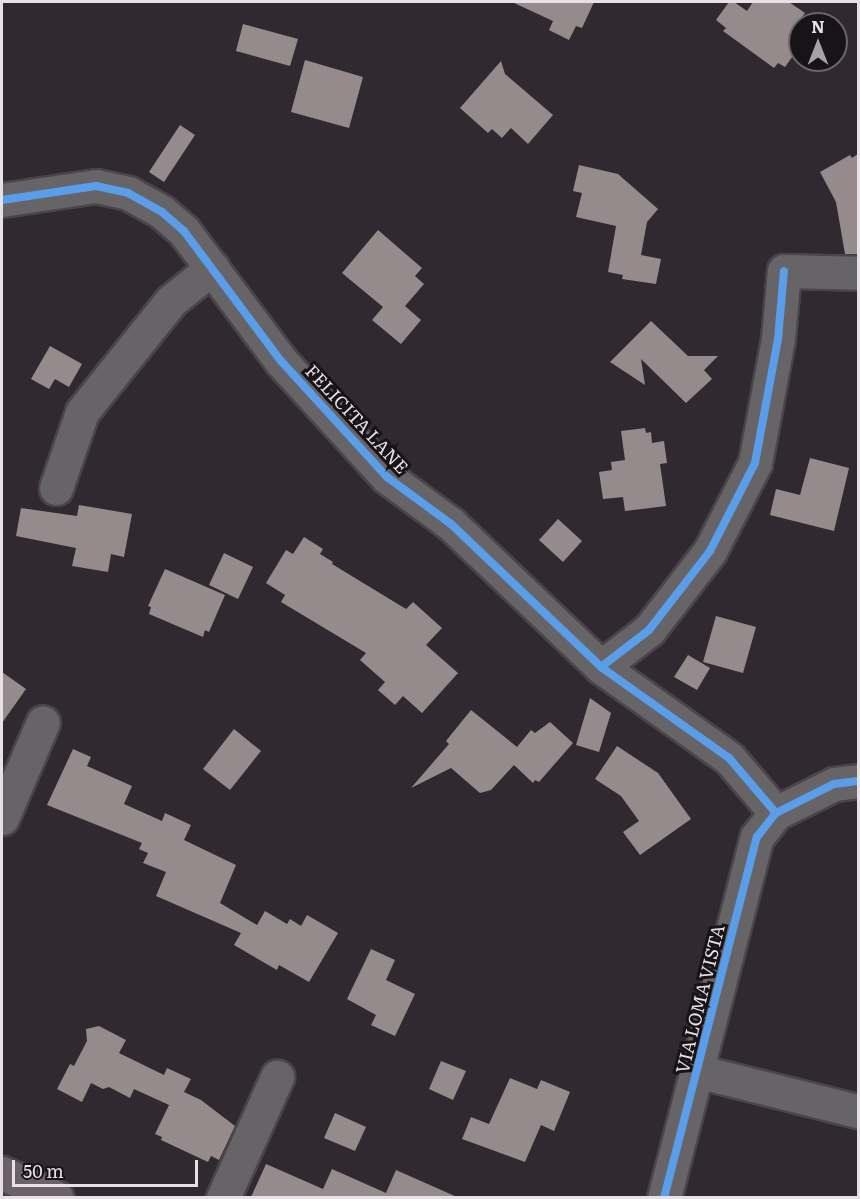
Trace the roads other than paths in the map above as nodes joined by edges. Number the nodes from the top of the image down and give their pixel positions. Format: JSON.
{"nodes":[{"id":1,"x":2,"y":200,"type":"edge"},
{"id":2,"x":212,"y":268,"type":"junction"},
{"id":3,"x":858,"y":273,"type":"edge"},
{"id":4,"x":56,"y":488,"type":"dead end"},
{"id":5,"x":601,"y":667,"type":"junction"},
{"id":6,"x":42,"y":722,"type":"dead end"},
{"id":7,"x":858,"y":781,"type":"edge"},
{"id":8,"x":776,"y":813,"type":"junction"},
{"id":9,"x":2,"y":818,"type":"edge"},
{"id":10,"x":697,"y":1071,"type":"junction"},
{"id":11,"x":277,"y":1077,"type":"dead end"},
{"id":12,"x":858,"y":1111,"type":"edge"},
{"id":13,"x":2,"y":1173,"type":"edge"},
{"id":14,"x":57,"y":1197,"type":"edge"},
{"id":15,"x":223,"y":1197,"type":"edge"},
{"id":16,"x":664,"y":1197,"type":"edge"}],
"edges":[{"from":1,"to":2,"type":"street","name":"FELICITA LANE"},
{"from":2,"to":4,"type":"street"},
{"from":2,"to":5,"type":"street","name":"FELICITA LANE"},
{"from":3,"to":5,"type":"street"},
{"from":5,"to":8,"type":"street","name":"FELICITA LANE"},
{"from":6,"to":9,"type":"street"},
{"from":7,"to":8,"type":"street"},
{"from":8,"to":10,"type":"street","name":"VIA LOMA VISTA"},
{"from":10,"to":12,"type":"street"},
{"from":10,"to":16,"type":"street","name":"VIA LOMA VISTA"},
{"from":11,"to":15,"type":"street"},
{"from":13,"to":14,"type":"main road"}]}
